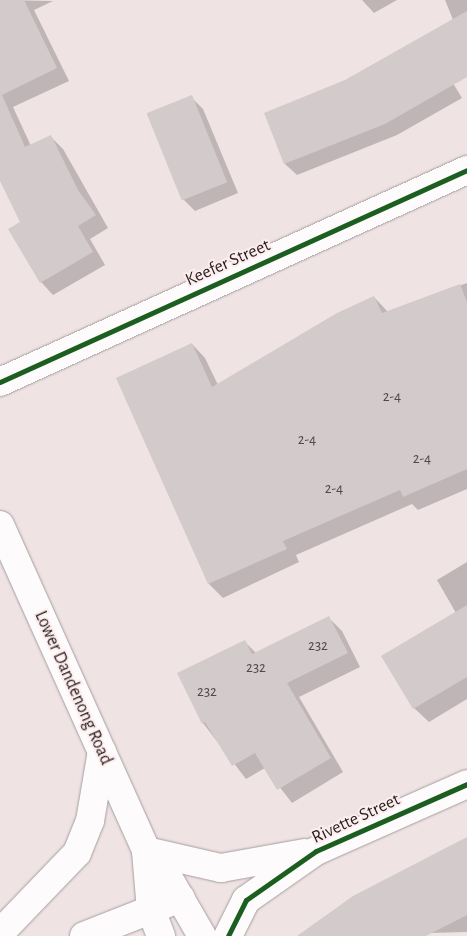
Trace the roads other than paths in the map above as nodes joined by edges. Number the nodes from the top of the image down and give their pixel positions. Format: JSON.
{"nodes":[{"id":1,"x":467,"y":170,"type":"edge"},
{"id":2,"x":0,"y":382,"type":"edge"},
{"id":3,"x":0,"y":525,"type":"edge"},
{"id":4,"x":102,"y":751,"type":"junction"},
{"id":5,"x":467,"y":784,"type":"edge"},
{"id":6,"x":146,"y":851,"type":"junction"},
{"id":7,"x":316,"y":851,"type":"junction"},
{"id":8,"x":181,"y":898,"type":"junction"},
{"id":9,"x":151,"y":910,"type":"junction"},
{"id":10,"x":0,"y":933,"type":"edge"},
{"id":11,"x":196,"y":934,"type":"edge"},
{"id":12,"x":84,"y":936,"type":"edge"},
{"id":13,"x":161,"y":936,"type":"edge"},
{"id":14,"x":228,"y":936,"type":"edge"}],
"edges":[{"from":1,"to":2,"type":"main road","name":"Keefer Street"},
{"from":3,"to":4,"type":"main road","name":"Lower Dandenong Road"},
{"from":4,"to":6,"type":"main road","name":"Lower Dandenong Road"},
{"from":4,"to":10,"type":"main road"},
{"from":5,"to":7,"type":"main road","name":"Rivette Street"},
{"from":6,"to":7,"type":"main road","name":"Rivette Street"},
{"from":6,"to":8,"type":"main road","name":"Lower Dandenong Road"},
{"from":6,"to":9,"type":"main road","name":"Lower Dandenong Road"},
{"from":7,"to":14,"type":"main road","name":"Rivette Street"},
{"from":8,"to":9,"type":"main road"},
{"from":8,"to":11,"type":"main road","name":"Lower Dandenong Road"},
{"from":9,"to":12,"type":"main road"},
{"from":9,"to":13,"type":"main road","name":"Lower Dandenong Road"}]}
